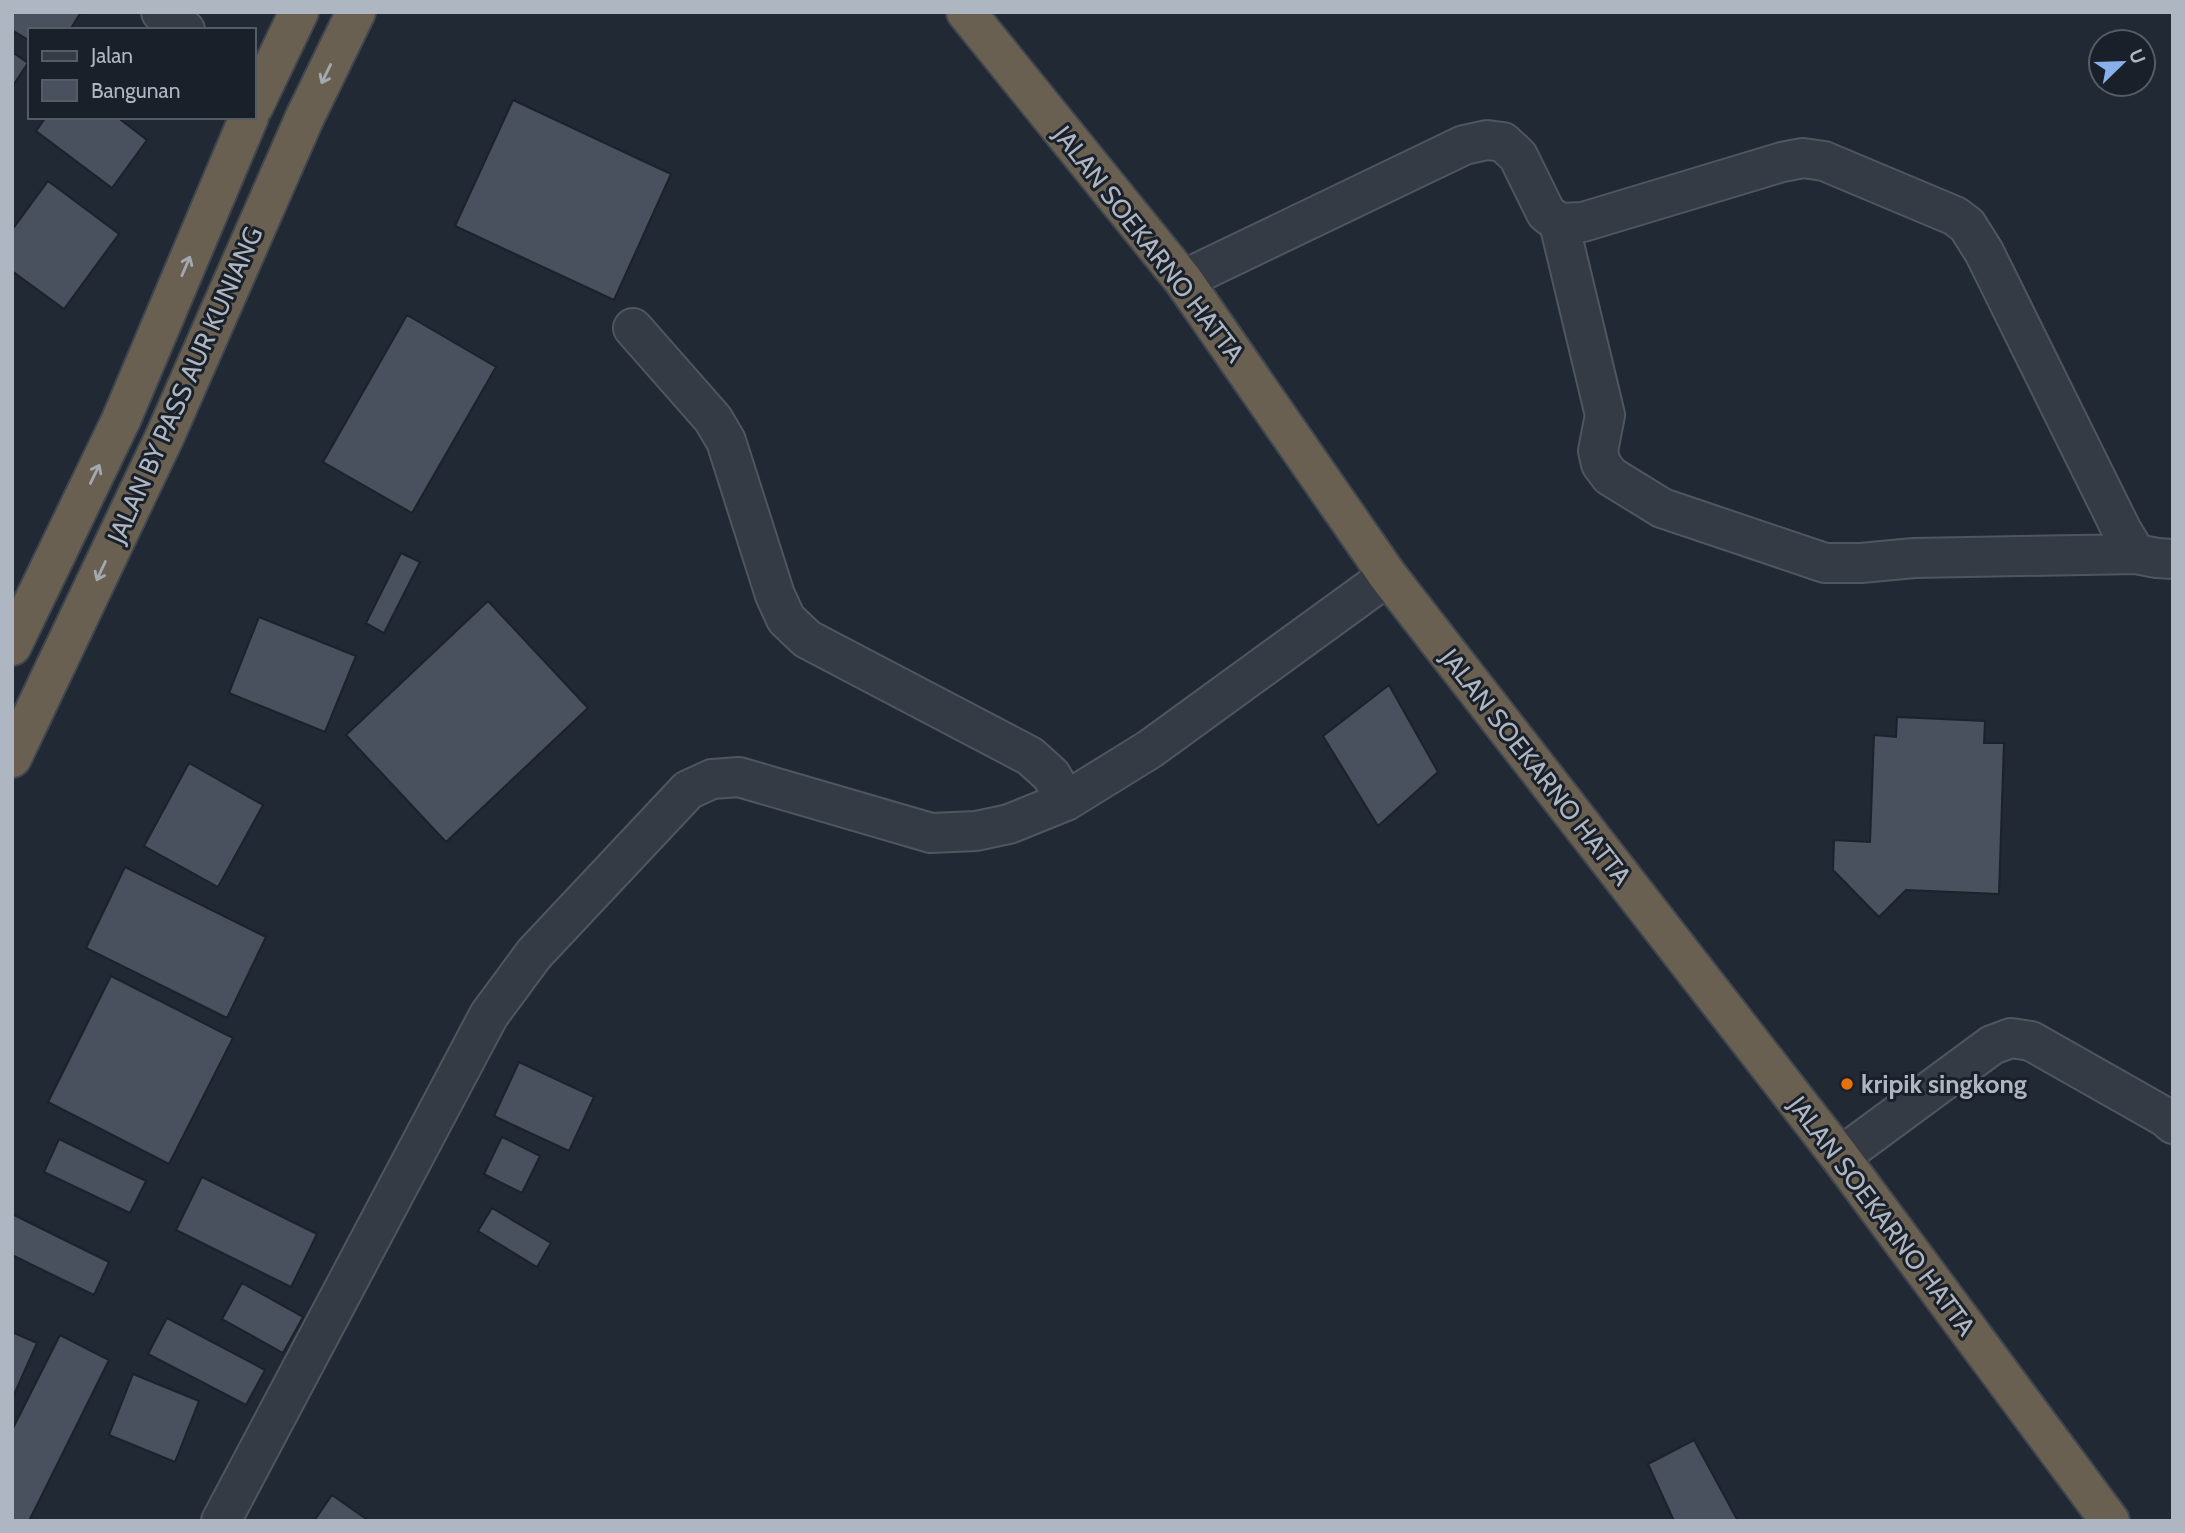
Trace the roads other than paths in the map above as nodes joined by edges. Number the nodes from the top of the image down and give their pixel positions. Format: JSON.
{"nodes":[{"id":1,"x":161,"y":12,"type":"edge"},
{"id":2,"x":299,"y":12,"type":"edge"},
{"id":3,"x":356,"y":12,"type":"edge"},
{"id":4,"x":966,"y":12,"type":"edge"},
{"id":5,"x":182,"y":28,"type":"edge"},
{"id":6,"x":256,"y":96,"type":"edge"},
{"id":7,"x":246,"y":119,"type":"edge"},
{"id":8,"x":1559,"y":223,"type":"junction"},
{"id":9,"x":1183,"y":280,"type":"junction"},
{"id":10,"x":633,"y":328,"type":"dead end"},
{"id":11,"x":121,"y":420,"type":"junction"},
{"id":12,"x":165,"y":436,"type":"junction"},
{"id":13,"x":2155,"y":556,"type":"edge"},
{"id":14,"x":1388,"y":576,"type":"junction"},
{"id":15,"x":12,"y":646,"type":"edge"},
{"id":16,"x":12,"y":758,"type":"edge"},
{"id":17,"x":1066,"y":801,"type":"junction"},
{"id":18,"x":2173,"y":1124,"type":"edge"},
{"id":19,"x":1840,"y":1157,"type":"junction"},
{"id":20,"x":221,"y":1521,"type":"edge"},
{"id":21,"x":2109,"y":1521,"type":"edge"}],
"edges":[{"from":1,"to":5,"type":"street"},
{"from":2,"to":6,"type":"highway","name":"JALAN BY PASS AUR KUNIANG"},
{"from":3,"to":12,"type":"highway","name":"JALAN BY PASS AUR KUNIANG","one_way":true},
{"from":4,"to":9,"type":"highway","name":"JALAN SOEKARNO HATTA"},
{"from":11,"to":7,"type":"highway","name":"JALAN BY PASS AUR KUNIANG","one_way":true},
{"from":8,"to":9,"type":"street"},
{"from":8,"to":13,"type":"street"},
{"from":8,"to":13,"type":"street"},
{"from":9,"to":14,"type":"highway","name":"JALAN SOEKARNO HATTA"},
{"from":10,"to":17,"type":"street"},
{"from":11,"to":12,"type":"highway"},
{"from":15,"to":11,"type":"highway","name":"JALAN BY PASS AUR KUNIANG","one_way":true},
{"from":12,"to":16,"type":"highway","name":"JALAN BY PASS AUR KUNIANG","one_way":true},
{"from":14,"to":17,"type":"street"},
{"from":14,"to":19,"type":"highway","name":"JALAN SOEKARNO HATTA"},
{"from":17,"to":20,"type":"street"},
{"from":18,"to":19,"type":"street"},
{"from":19,"to":21,"type":"highway","name":"JALAN SOEKARNO HATTA"}]}
